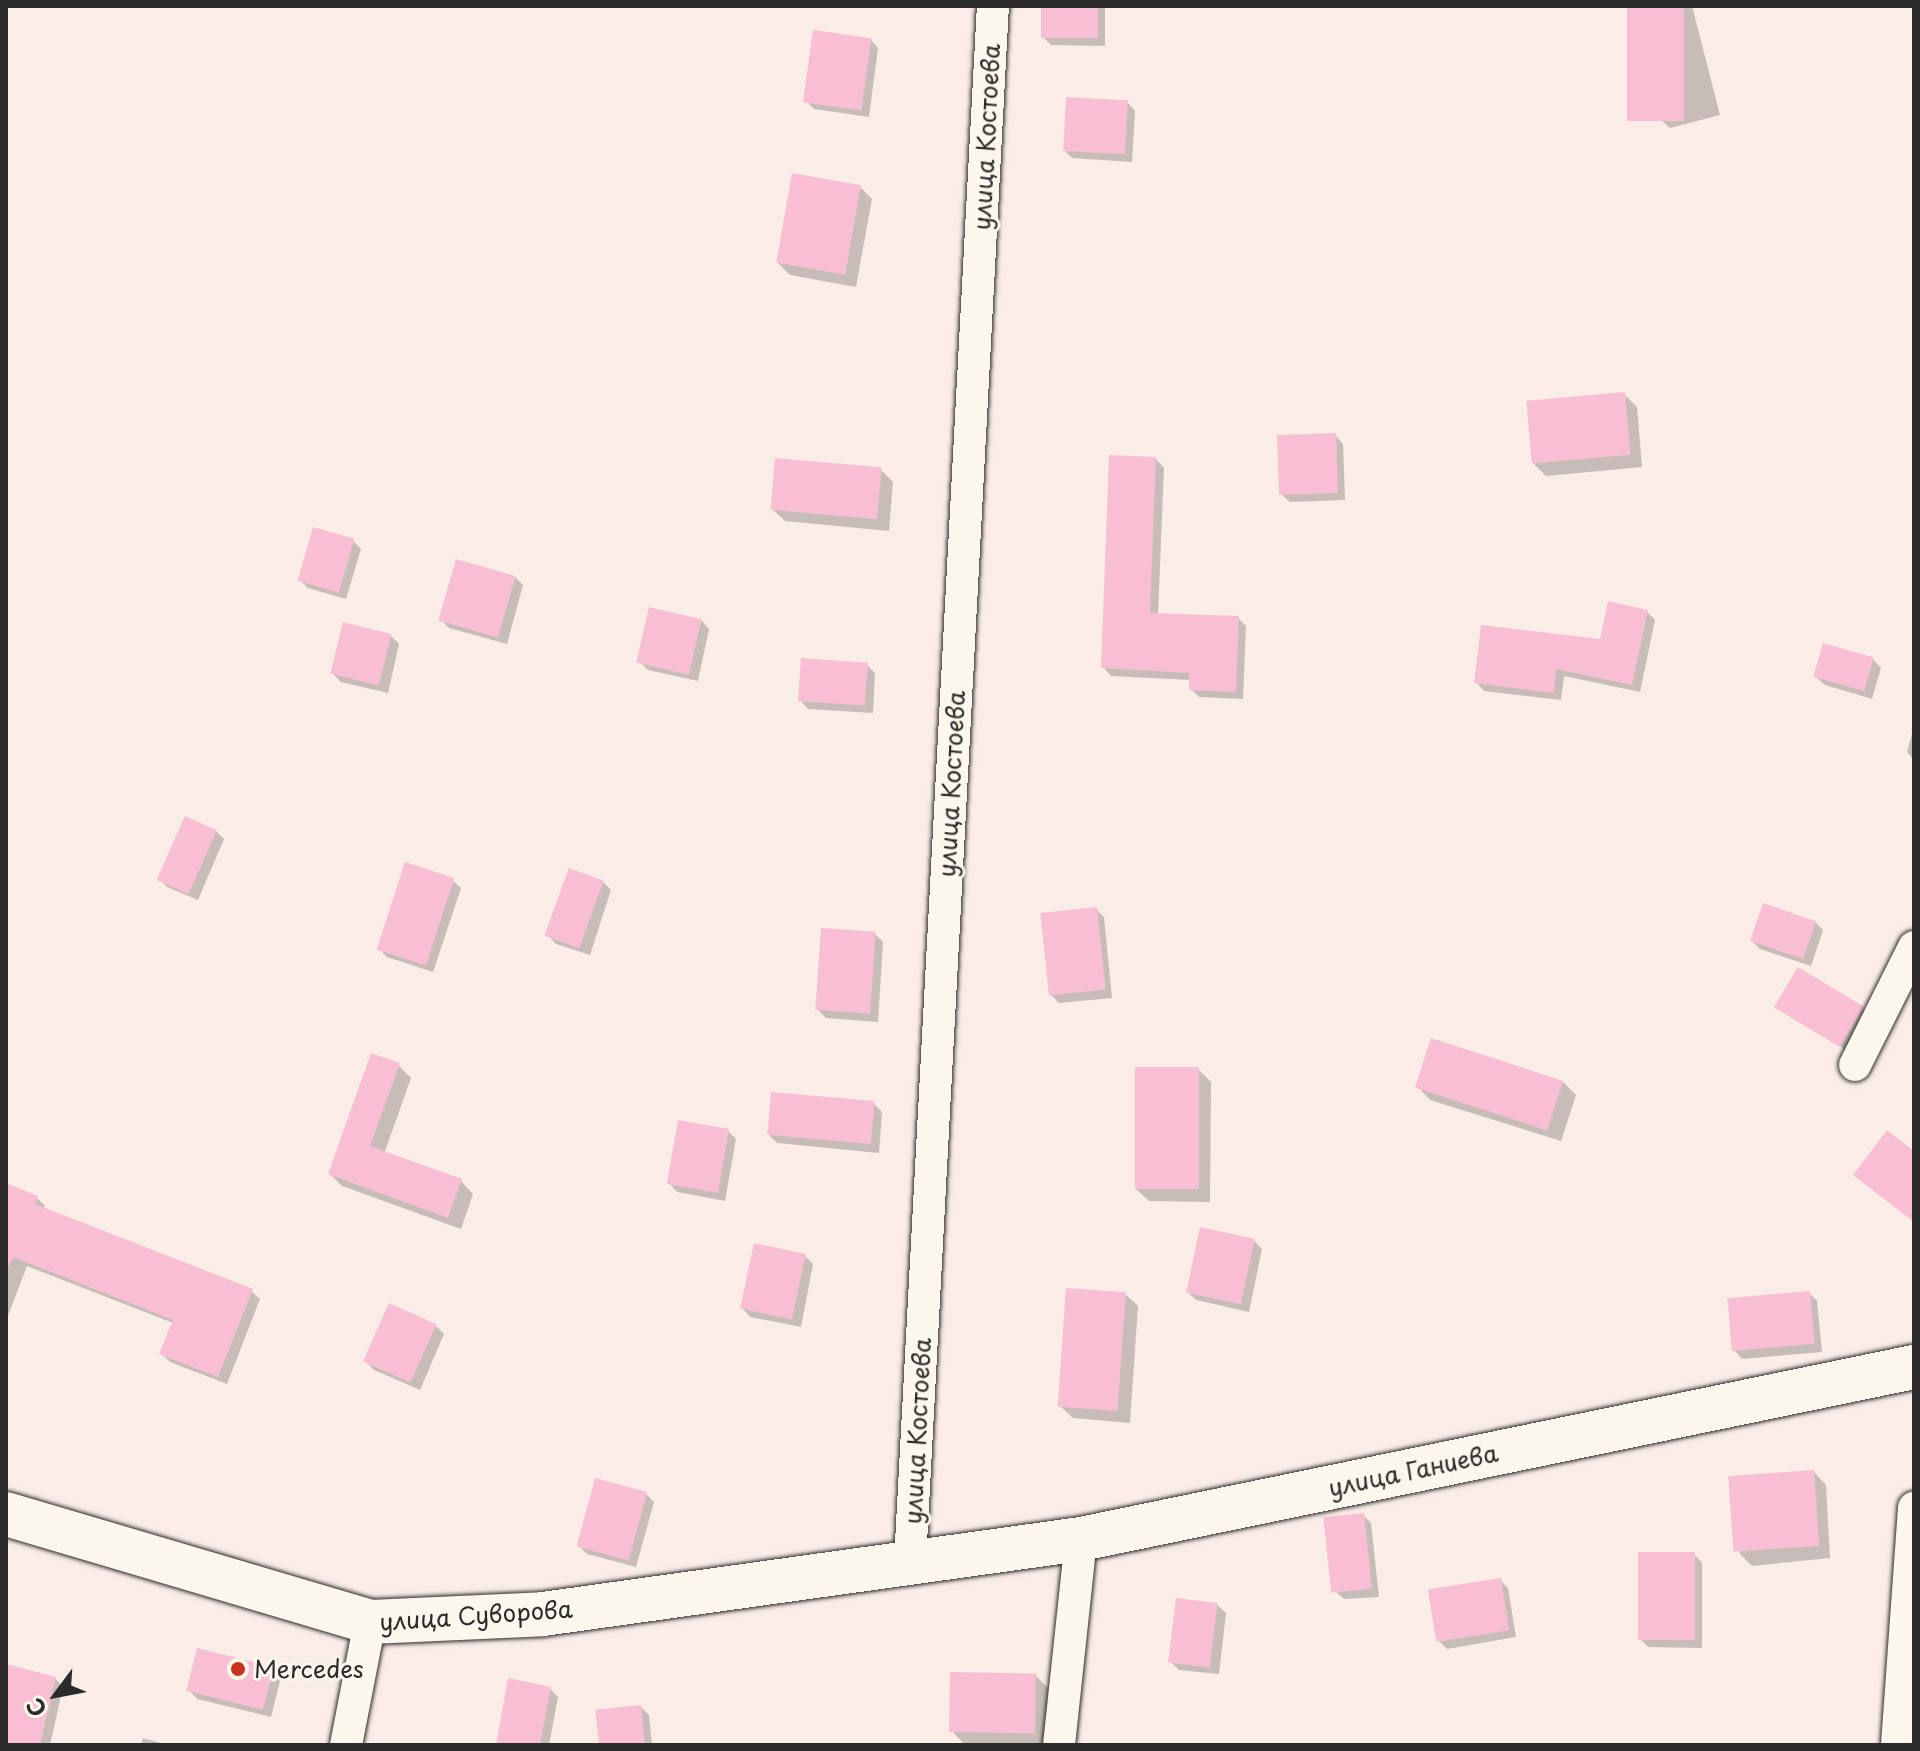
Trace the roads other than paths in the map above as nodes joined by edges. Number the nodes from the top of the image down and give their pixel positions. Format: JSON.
{"nodes":[{"id":1,"x":993,"y":6,"type":"edge"},
{"id":2,"x":1914,"y":947,"type":"edge"},
{"id":3,"x":1855,"y":1065,"type":"dead end"},
{"id":4,"x":1914,"y":1367,"type":"edge"},
{"id":5,"x":1914,"y":1508,"type":"edge"},
{"id":6,"x":6,"y":1514,"type":"edge"},
{"id":7,"x":1081,"y":1539,"type":"junction"},
{"id":8,"x":910,"y":1562,"type":"junction"},
{"id":9,"x":370,"y":1622,"type":"junction"},
{"id":10,"x":346,"y":1745,"type":"edge"},
{"id":11,"x":1059,"y":1745,"type":"edge"},
{"id":12,"x":1897,"y":1745,"type":"edge"}],
"edges":[{"from":1,"to":8,"type":"street","name":"улица Костоева"},
{"from":2,"to":3,"type":"street"},
{"from":4,"to":7,"type":"main road","name":"улица Ганиева"},
{"from":5,"to":12,"type":"street"},
{"from":6,"to":9,"type":"main road","name":"улица Суворова"},
{"from":7,"to":8,"type":"main road","name":"улица Ганиева"},
{"from":7,"to":11,"type":"street"},
{"from":8,"to":9,"type":"main road","name":"улица Суворова"},
{"from":9,"to":10,"type":"street"}]}
